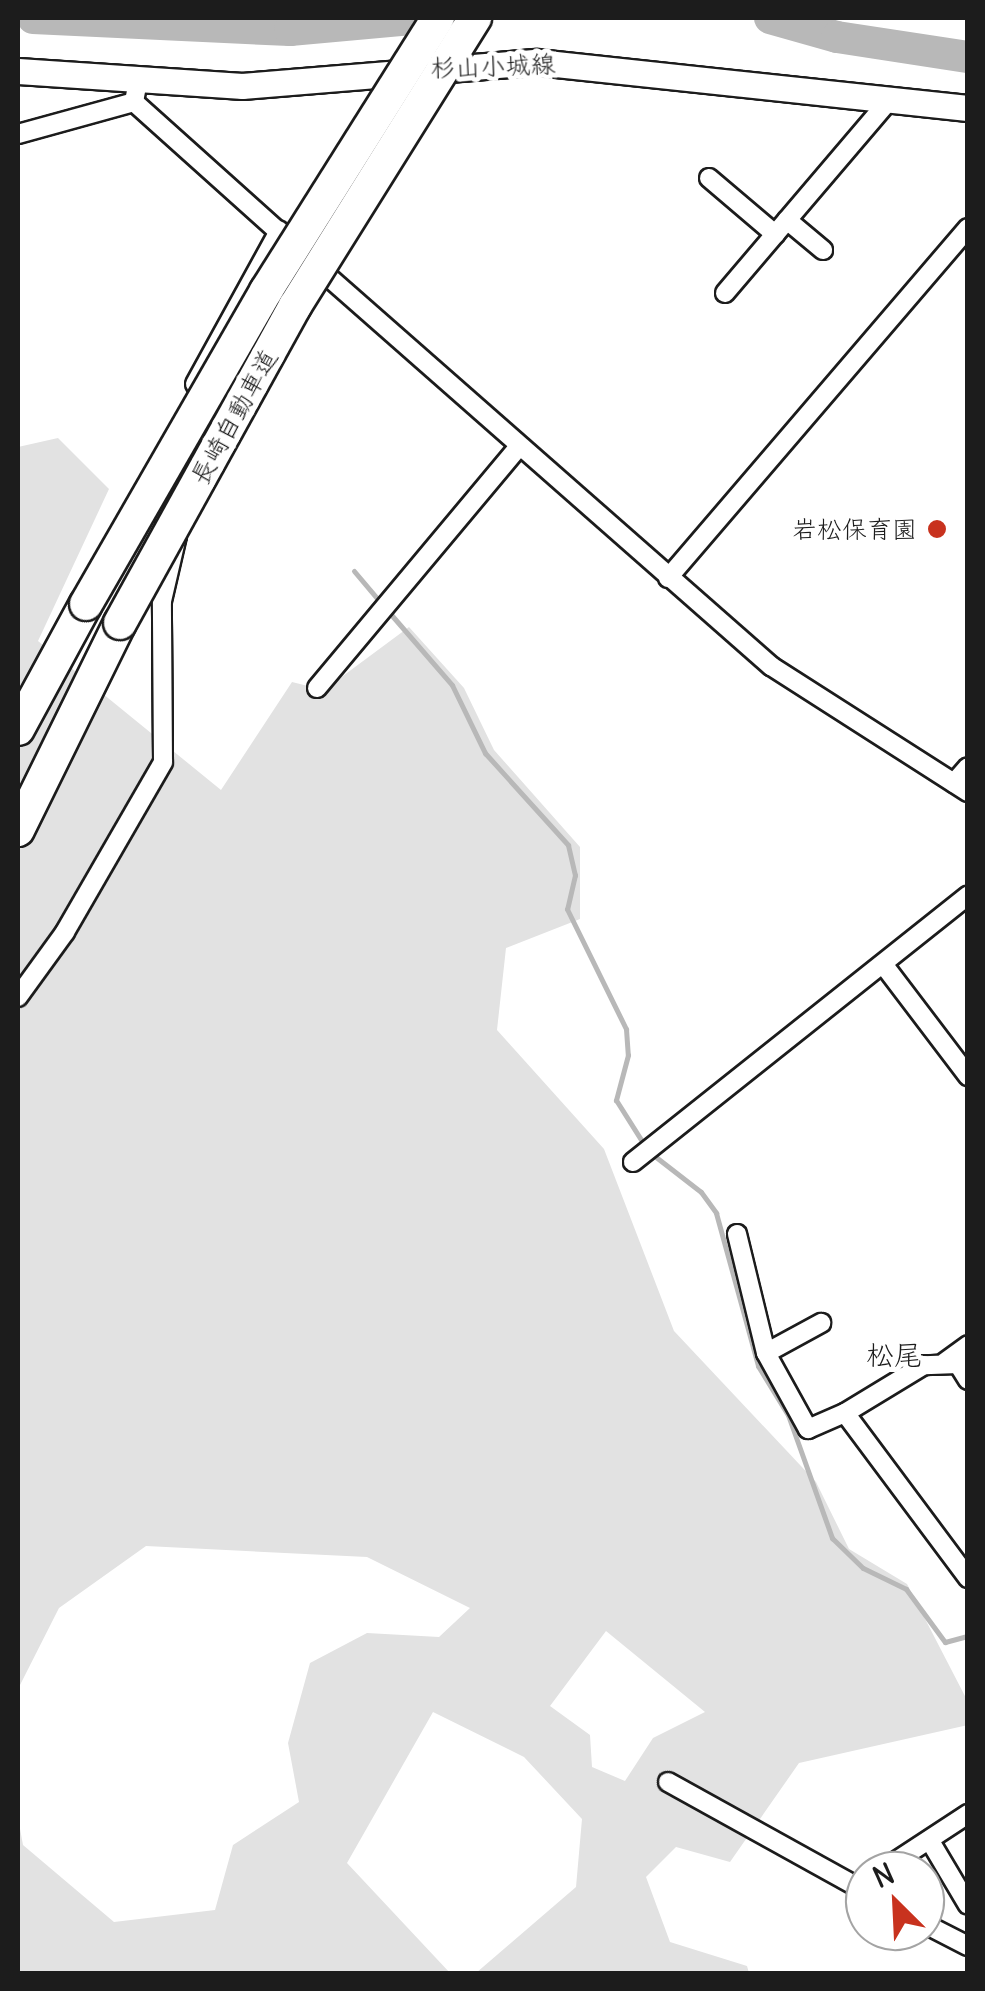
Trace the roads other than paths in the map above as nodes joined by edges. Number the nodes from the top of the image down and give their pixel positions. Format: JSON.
{"nodes":[{"id":1,"x":438,"y":18,"type":"edge"},
{"id":2,"x":475,"y":18,"type":"edge"},
{"id":3,"x":18,"y":71,"type":"edge"},
{"id":4,"x":136,"y":91,"type":"junction"},
{"id":5,"x":890,"y":99,"type":"junction"},
{"id":6,"x":968,"y":108,"type":"edge"},
{"id":7,"x":18,"y":134,"type":"edge"},
{"id":8,"x":710,"y":178,"type":"dead end"},
{"id":9,"x":781,"y":227,"type":"junction"},
{"id":10,"x":968,"y":228,"type":"edge"},
{"id":11,"x":279,"y":231,"type":"junction"},
{"id":12,"x":822,"y":250,"type":"dead end"},
{"id":13,"x":725,"y":292,"type":"dead end"},
{"id":14,"x":518,"y":448,"type":"junction"},
{"id":15,"x":668,"y":578,"type":"junction"},
{"id":16,"x":317,"y":688,"type":"dead end"},
{"id":17,"x":18,"y":729,"type":"edge"},
{"id":18,"x":968,"y":767,"type":"edge"},
{"id":19,"x":961,"y":788,"type":"edge"},
{"id":20,"x":18,"y":830,"type":"edge"},
{"id":21,"x":968,"y":896,"type":"edge"},
{"id":22,"x":882,"y":964,"type":"junction"},
{"id":23,"x":18,"y":998,"type":"edge"},
{"id":24,"x":968,"y":1076,"type":"edge"},
{"id":25,"x":644,"y":1154,"type":"dead end"},
{"id":26,"x":737,"y":1234,"type":"dead end"},
{"id":27,"x":821,"y":1323,"type":"dead end"},
{"id":28,"x":968,"y":1345,"type":"edge"},
{"id":29,"x":766,"y":1354,"type":"junction"},
{"id":30,"x":946,"y":1362,"type":"junction"},
{"id":31,"x":968,"y":1380,"type":"edge"},
{"id":32,"x":846,"y":1413,"type":"junction"},
{"id":33,"x":968,"y":1578,"type":"edge"},
{"id":34,"x":668,"y":1782,"type":"dead end"},
{"id":35,"x":968,"y":1814,"type":"edge"},
{"id":36,"x":930,"y":1841,"type":"junction"},
{"id":37,"x":914,"y":1851,"type":"edge"},
{"id":38,"x":845,"y":1877,"type":"edge"},
{"id":39,"x":968,"y":1905,"type":"edge"},
{"id":40,"x":945,"y":1934,"type":"edge"},
{"id":41,"x":968,"y":1946,"type":"edge"}],
"edges":[{"from":1,"to":17,"type":"highway","name":"長崎自動車道","bridge":true},
{"from":2,"to":20,"type":"highway","name":"長崎自動車道","bridge":true},
{"from":3,"to":4,"type":"main road","name":"杉山小城線"},
{"from":4,"to":5,"type":"main road","name":"杉山小城線"},
{"from":4,"to":7,"type":"street"},
{"from":4,"to":11,"type":"street"},
{"from":5,"to":6,"type":"main road","name":"杉山小城線"},
{"from":5,"to":9,"type":"street"},
{"from":8,"to":9,"type":"street"},
{"from":9,"to":12,"type":"street"},
{"from":9,"to":13,"type":"street"},
{"from":10,"to":15,"type":"street"},
{"from":11,"to":14,"type":"street"},
{"from":11,"to":23,"type":"street"},
{"from":14,"to":15,"type":"street"},
{"from":14,"to":16,"type":"street"},
{"from":15,"to":19,"type":"street"},
{"from":18,"to":19,"type":"street"},
{"from":21,"to":22,"type":"street"},
{"from":22,"to":24,"type":"street"},
{"from":22,"to":25,"type":"street"},
{"from":26,"to":29,"type":"street"},
{"from":27,"to":29,"type":"street"},
{"from":28,"to":30,"type":"street"},
{"from":29,"to":32,"type":"street"},
{"from":30,"to":31,"type":"street"},
{"from":30,"to":32,"type":"street"},
{"from":32,"to":33,"type":"street"},
{"from":34,"to":38,"type":"street"},
{"from":35,"to":36,"type":"street"},
{"from":36,"to":37,"type":"street"},
{"from":36,"to":39,"type":"street"},
{"from":40,"to":41,"type":"street"}]}
